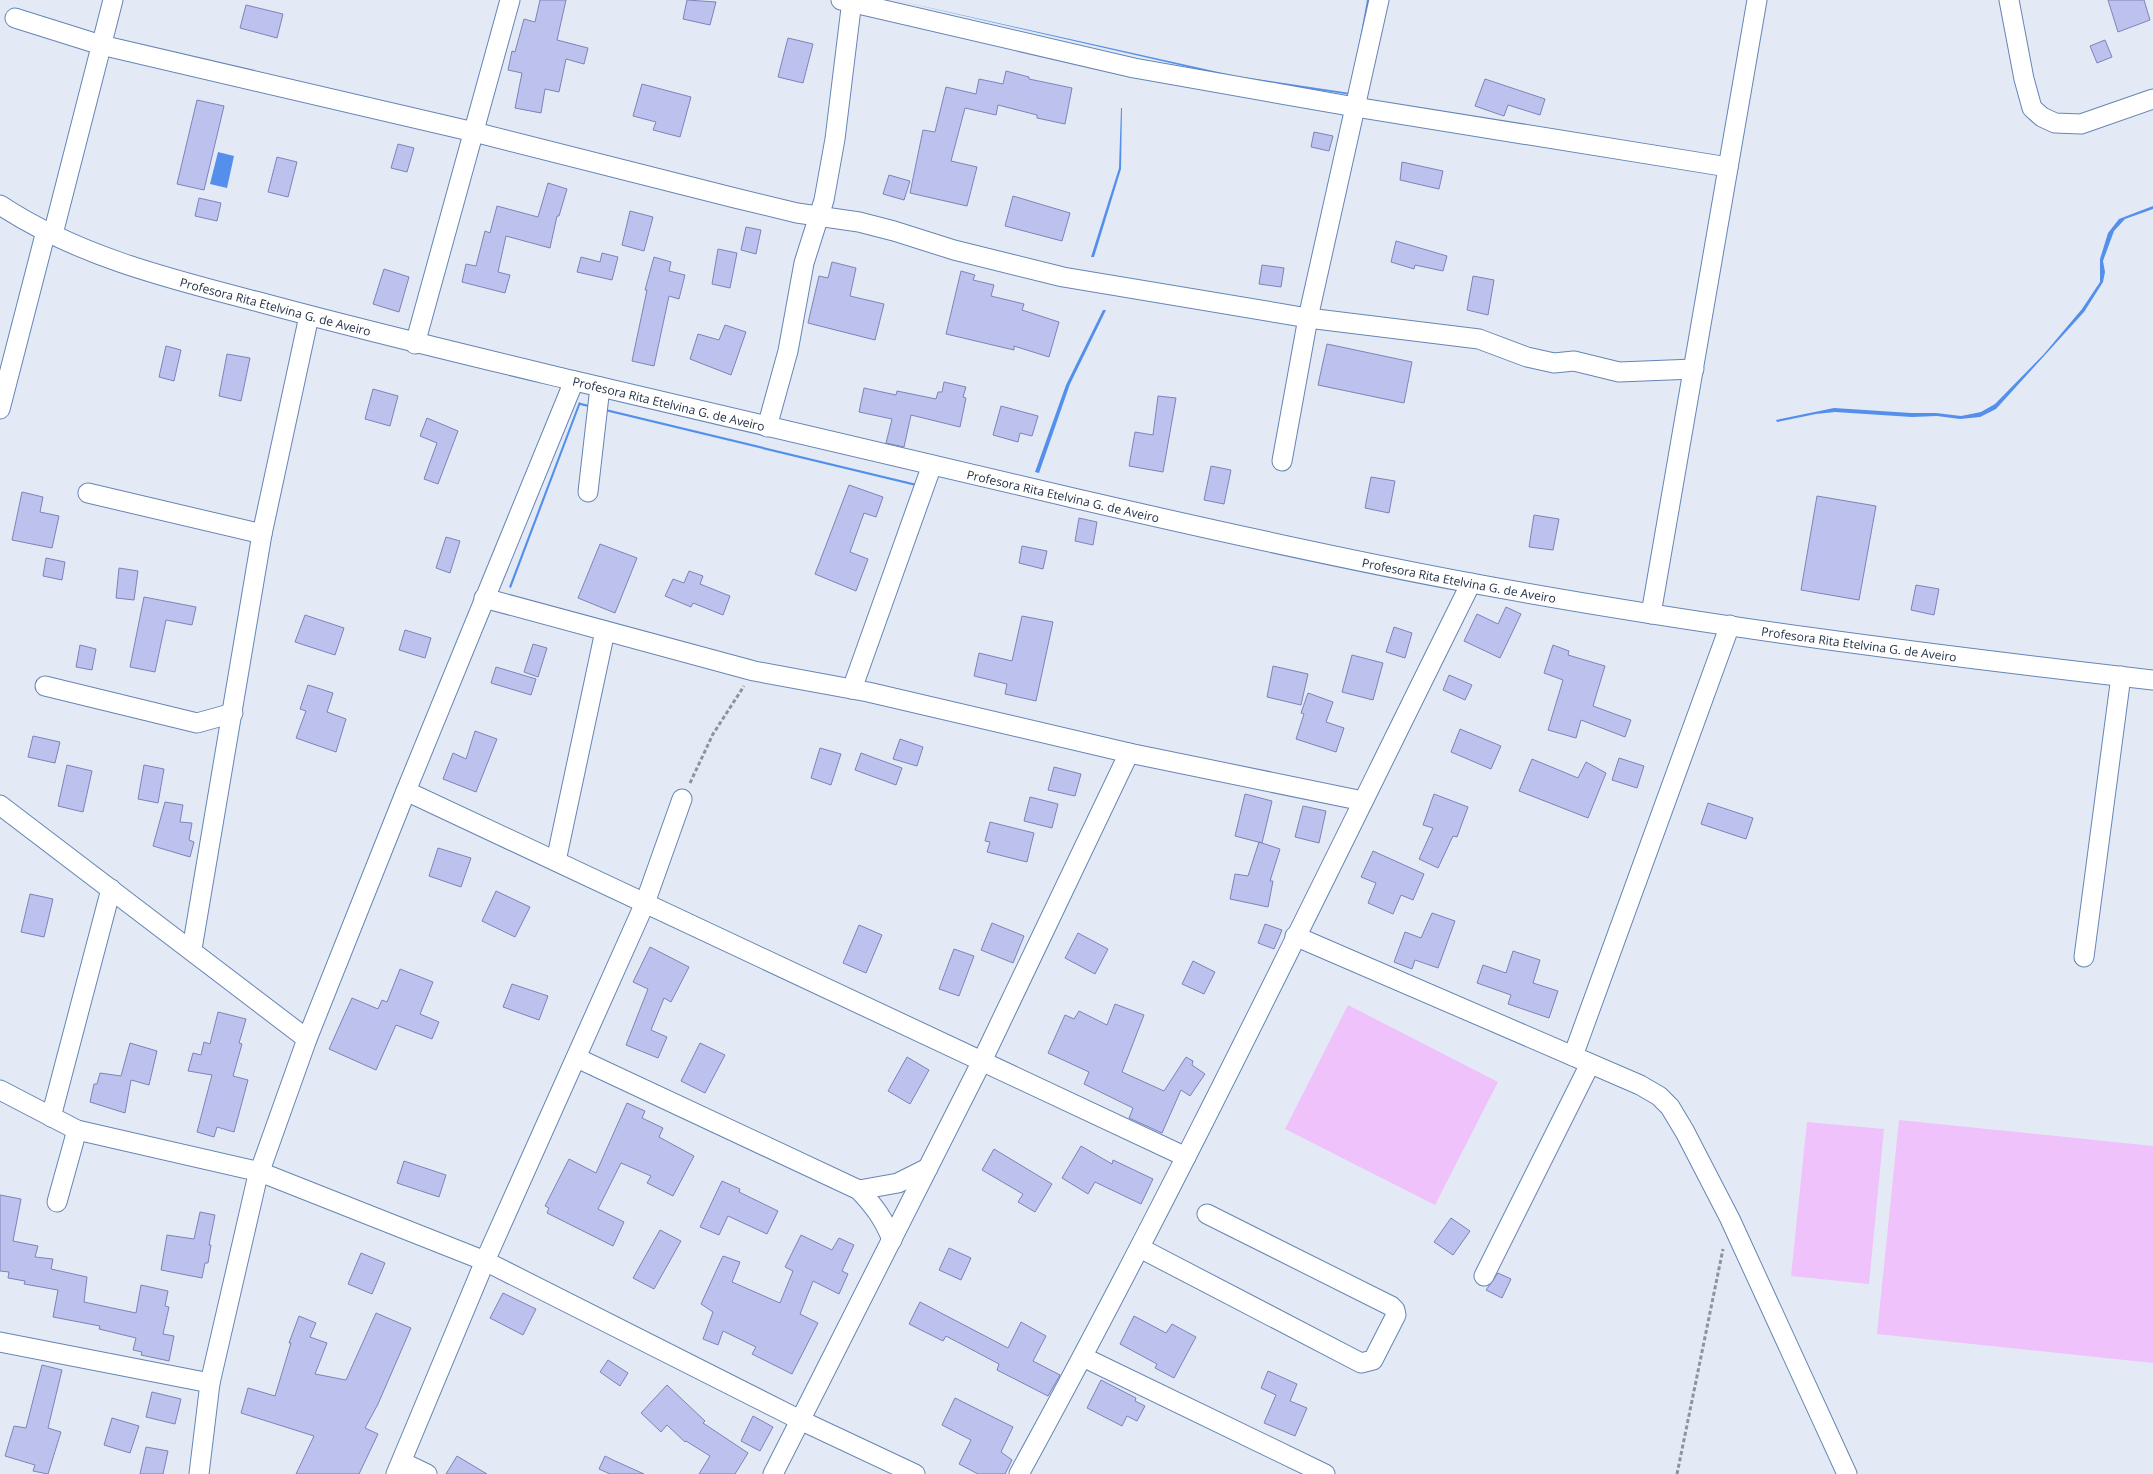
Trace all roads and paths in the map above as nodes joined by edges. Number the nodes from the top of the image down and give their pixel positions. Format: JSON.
{"nodes":[{"id":1,"x":113,"y":0,"type":"edge"},
{"id":2,"x":510,"y":0,"type":"edge"},
{"id":3,"x":1379,"y":0,"type":"edge"},
{"id":4,"x":1757,"y":0,"type":"edge"},
{"id":5,"x":2009,"y":0,"type":"edge"},
{"id":6,"x":848,"y":1,"type":"edge"},
{"id":7,"x":15,"y":18,"type":"dead end"},
{"id":8,"x":101,"y":45,"type":"junction"},
{"id":9,"x":2153,"y":99,"type":"edge"},
{"id":10,"x":1355,"y":107,"type":"junction"},
{"id":11,"x":474,"y":132,"type":"junction"},
{"id":12,"x":1728,"y":167,"type":"junction"},
{"id":13,"x":0,"y":205,"type":"edge"},
{"id":14,"x":818,"y":216,"type":"junction"},
{"id":15,"x":49,"y":233,"type":"junction"},
{"id":16,"x":309,"y":316,"type":"junction"},
{"id":17,"x":1308,"y":318,"type":"junction"},
{"id":18,"x":415,"y":344,"type":"junction"},
{"id":19,"x":1694,"y":369,"type":"junction"},
{"id":20,"x":574,"y":381,"type":"junction"},
{"id":21,"x":600,"y":387,"type":"junction"},
{"id":22,"x":0,"y":409,"type":"edge"},
{"id":23,"x":767,"y":428,"type":"junction"},
{"id":24,"x":1282,"y":460,"type":"dead end"},
{"id":25,"x":932,"y":465,"type":"junction"},
{"id":26,"x":588,"y":492,"type":"dead end"},
{"id":27,"x":88,"y":493,"type":"dead end"},
{"id":28,"x":262,"y":534,"type":"junction"},
{"id":29,"x":1470,"y":583,"type":"junction"},
{"id":30,"x":484,"y":598,"type":"junction"},
{"id":31,"x":1651,"y":614,"type":"junction"},
{"id":32,"x":1730,"y":625,"type":"junction"},
{"id":33,"x":605,"y":631,"type":"junction"},
{"id":34,"x":754,"y":671,"type":"junction"},
{"id":35,"x":2121,"y":676,"type":"junction"},
{"id":36,"x":2153,"y":680,"type":"edge"},
{"id":37,"x":45,"y":686,"type":"dead end"},
{"id":38,"x":852,"y":689,"type":"junction"},
{"id":39,"x":233,"y":713,"type":"junction"},
{"id":40,"x":197,"y":723,"type":"junction"},
{"id":41,"x":226,"y":749,"type":"junction"},
{"id":42,"x":1129,"y":753,"type":"junction"},
{"id":43,"x":406,"y":791,"type":"junction"},
{"id":44,"x":682,"y":799,"type":"joint"},
{"id":45,"x":1363,"y":801,"type":"junction"},
{"id":46,"x":0,"y":805,"type":"edge"},
{"id":47,"x":556,"y":861,"type":"junction"},
{"id":48,"x":111,"y":889,"type":"junction"},
{"id":49,"x":645,"y":903,"type":"junction"},
{"id":50,"x":1296,"y":936,"type":"junction"},
{"id":51,"x":192,"y":950,"type":"junction"},
{"id":52,"x":2084,"y":957,"type":"dead end"},
{"id":53,"x":307,"y":1039,"type":"junction"},
{"id":54,"x":1573,"y":1056,"type":"junction"},
{"id":55,"x":577,"y":1058,"type":"junction"},
{"id":56,"x":982,"y":1061,"type":"junction"},
{"id":57,"x":1590,"y":1064,"type":"junction"},
{"id":58,"x":0,"y":1090,"type":"edge"},
{"id":59,"x":51,"y":1117,"type":"junction"},
{"id":60,"x":77,"y":1130,"type":"junction"},
{"id":61,"x":1186,"y":1157,"type":"junction"},
{"id":62,"x":928,"y":1168,"type":"junction"},
{"id":63,"x":260,"y":1172,"type":"junction"},
{"id":64,"x":859,"y":1190,"type":"junction"},
{"id":65,"x":57,"y":1202,"type":"dead end"},
{"id":66,"x":1207,"y":1214,"type":"dead end"},
{"id":67,"x":892,"y":1240,"type":"junction"},
{"id":68,"x":1724,"y":1247,"type":"dead end"},
{"id":69,"x":1140,"y":1248,"type":"junction"},
{"id":70,"x":485,"y":1261,"type":"junction"},
{"id":71,"x":1484,"y":1276,"type":"dead end"},
{"id":72,"x":0,"y":1342,"type":"edge"},
{"id":73,"x":1083,"y":1357,"type":"junction"},
{"id":74,"x":210,"y":1383,"type":"junction"},
{"id":75,"x":800,"y":1420,"type":"junction"},
{"id":76,"x":399,"y":1468,"type":"edge"},
{"id":77,"x":199,"y":1474,"type":"edge"},
{"id":78,"x":427,"y":1474,"type":"edge"},
{"id":79,"x":773,"y":1474,"type":"edge"},
{"id":80,"x":915,"y":1474,"type":"edge"},
{"id":81,"x":1019,"y":1474,"type":"edge"},
{"id":82,"x":1325,"y":1474,"type":"edge"},
{"id":83,"x":1677,"y":1474,"type":"edge"},
{"id":84,"x":1846,"y":1474,"type":"edge"}],
"edges":[{"from":1,"to":8,"type":"street"},
{"from":2,"to":11,"type":"street"},
{"from":3,"to":10,"type":"street"},
{"from":4,"to":12,"type":"street"},
{"from":5,"to":9,"type":"street"},
{"from":6,"to":10,"type":"street"},
{"from":6,"to":14,"type":"street"},
{"from":7,"to":8,"type":"street"},
{"from":8,"to":11,"type":"street"},
{"from":8,"to":15,"type":"street"},
{"from":10,"to":12,"type":"street"},
{"from":10,"to":17,"type":"street"},
{"from":11,"to":14,"type":"street"},
{"from":11,"to":18,"type":"street"},
{"from":12,"to":19,"type":"street"},
{"from":13,"to":15,"type":"street","name":"Profesora Rita Etelvina G. de Aveiro"},
{"from":14,"to":17,"type":"street"},
{"from":14,"to":23,"type":"street"},
{"from":15,"to":16,"type":"street","name":"Profesora Rita Etelvina G. de Aveiro"},
{"from":15,"to":22,"type":"street"},
{"from":16,"to":18,"type":"street","name":"Profesora Rita Etelvina G. de Aveiro"},
{"from":16,"to":28,"type":"street"},
{"from":17,"to":19,"type":"street"},
{"from":17,"to":24,"type":"street"},
{"from":18,"to":20,"type":"street","name":"Profesora Rita Etelvina G. de Aveiro"},
{"from":19,"to":31,"type":"street"},
{"from":20,"to":21,"type":"street","name":"Profesora Rita Etelvina G. de Aveiro"},
{"from":20,"to":30,"type":"street"},
{"from":21,"to":23,"type":"street","name":"Profesora Rita Etelvina G. de Aveiro"},
{"from":21,"to":26,"type":"street"},
{"from":23,"to":25,"type":"street","name":"Profesora Rita Etelvina G. de Aveiro"},
{"from":25,"to":29,"type":"street","name":"Profesora Rita Etelvina G. de Aveiro"},
{"from":25,"to":38,"type":"street"},
{"from":27,"to":28,"type":"street"},
{"from":28,"to":39,"type":"street"},
{"from":29,"to":31,"type":"street","name":"Profesora Rita Etelvina G. de Aveiro"},
{"from":29,"to":45,"type":"street"},
{"from":30,"to":33,"type":"street"},
{"from":30,"to":43,"type":"street"},
{"from":31,"to":32,"type":"street","name":"Profesora Rita Etelvina G. de Aveiro"},
{"from":32,"to":35,"type":"street","name":"Profesora Rita Etelvina G. de Aveiro"},
{"from":32,"to":54,"type":"street"},
{"from":33,"to":34,"type":"street"},
{"from":33,"to":47,"type":"street"},
{"from":34,"to":38,"type":"street"},
{"from":34,"to":44,"type":"path"},
{"from":35,"to":36,"type":"street","name":"Profesora Rita Etelvina G. de Aveiro"},
{"from":35,"to":52,"type":"street"},
{"from":37,"to":40,"type":"street"},
{"from":38,"to":42,"type":"street"},
{"from":39,"to":40,"type":"street"},
{"from":39,"to":41,"type":"street"},
{"from":40,"to":41,"type":"street"},
{"from":41,"to":51,"type":"street"},
{"from":42,"to":45,"type":"street"},
{"from":42,"to":56,"type":"street"},
{"from":43,"to":47,"type":"street"},
{"from":43,"to":53,"type":"street"},
{"from":44,"to":49,"type":"street"},
{"from":45,"to":50,"type":"street"},
{"from":46,"to":48,"type":"street"},
{"from":47,"to":49,"type":"street"},
{"from":48,"to":51,"type":"street"},
{"from":48,"to":59,"type":"street"},
{"from":49,"to":55,"type":"street"},
{"from":49,"to":56,"type":"street"},
{"from":50,"to":54,"type":"street"},
{"from":50,"to":61,"type":"street"},
{"from":51,"to":53,"type":"street"},
{"from":53,"to":63,"type":"street"},
{"from":54,"to":57,"type":"street"},
{"from":55,"to":64,"type":"street"},
{"from":55,"to":70,"type":"street"},
{"from":56,"to":61,"type":"street"},
{"from":56,"to":62,"type":"street"},
{"from":57,"to":71,"type":"street"},
{"from":57,"to":84,"type":"street"},
{"from":58,"to":59,"type":"street"},
{"from":59,"to":60,"type":"street"},
{"from":60,"to":63,"type":"street"},
{"from":60,"to":65,"type":"street"},
{"from":61,"to":69,"type":"street"},
{"from":62,"to":64,"type":"street"},
{"from":62,"to":67,"type":"street"},
{"from":63,"to":70,"type":"street"},
{"from":63,"to":74,"type":"street"},
{"from":64,"to":67,"type":"street"},
{"from":66,"to":69,"type":"street"},
{"from":67,"to":75,"type":"street"},
{"from":68,"to":83,"type":"path"},
{"from":69,"to":73,"type":"street"},
{"from":70,"to":75,"type":"street"},
{"from":70,"to":76,"type":"street"},
{"from":72,"to":74,"type":"street"},
{"from":73,"to":81,"type":"street"},
{"from":73,"to":82,"type":"street"},
{"from":74,"to":77,"type":"street"},
{"from":75,"to":79,"type":"street"},
{"from":75,"to":80,"type":"street"},
{"from":76,"to":78,"type":"street"}]}
